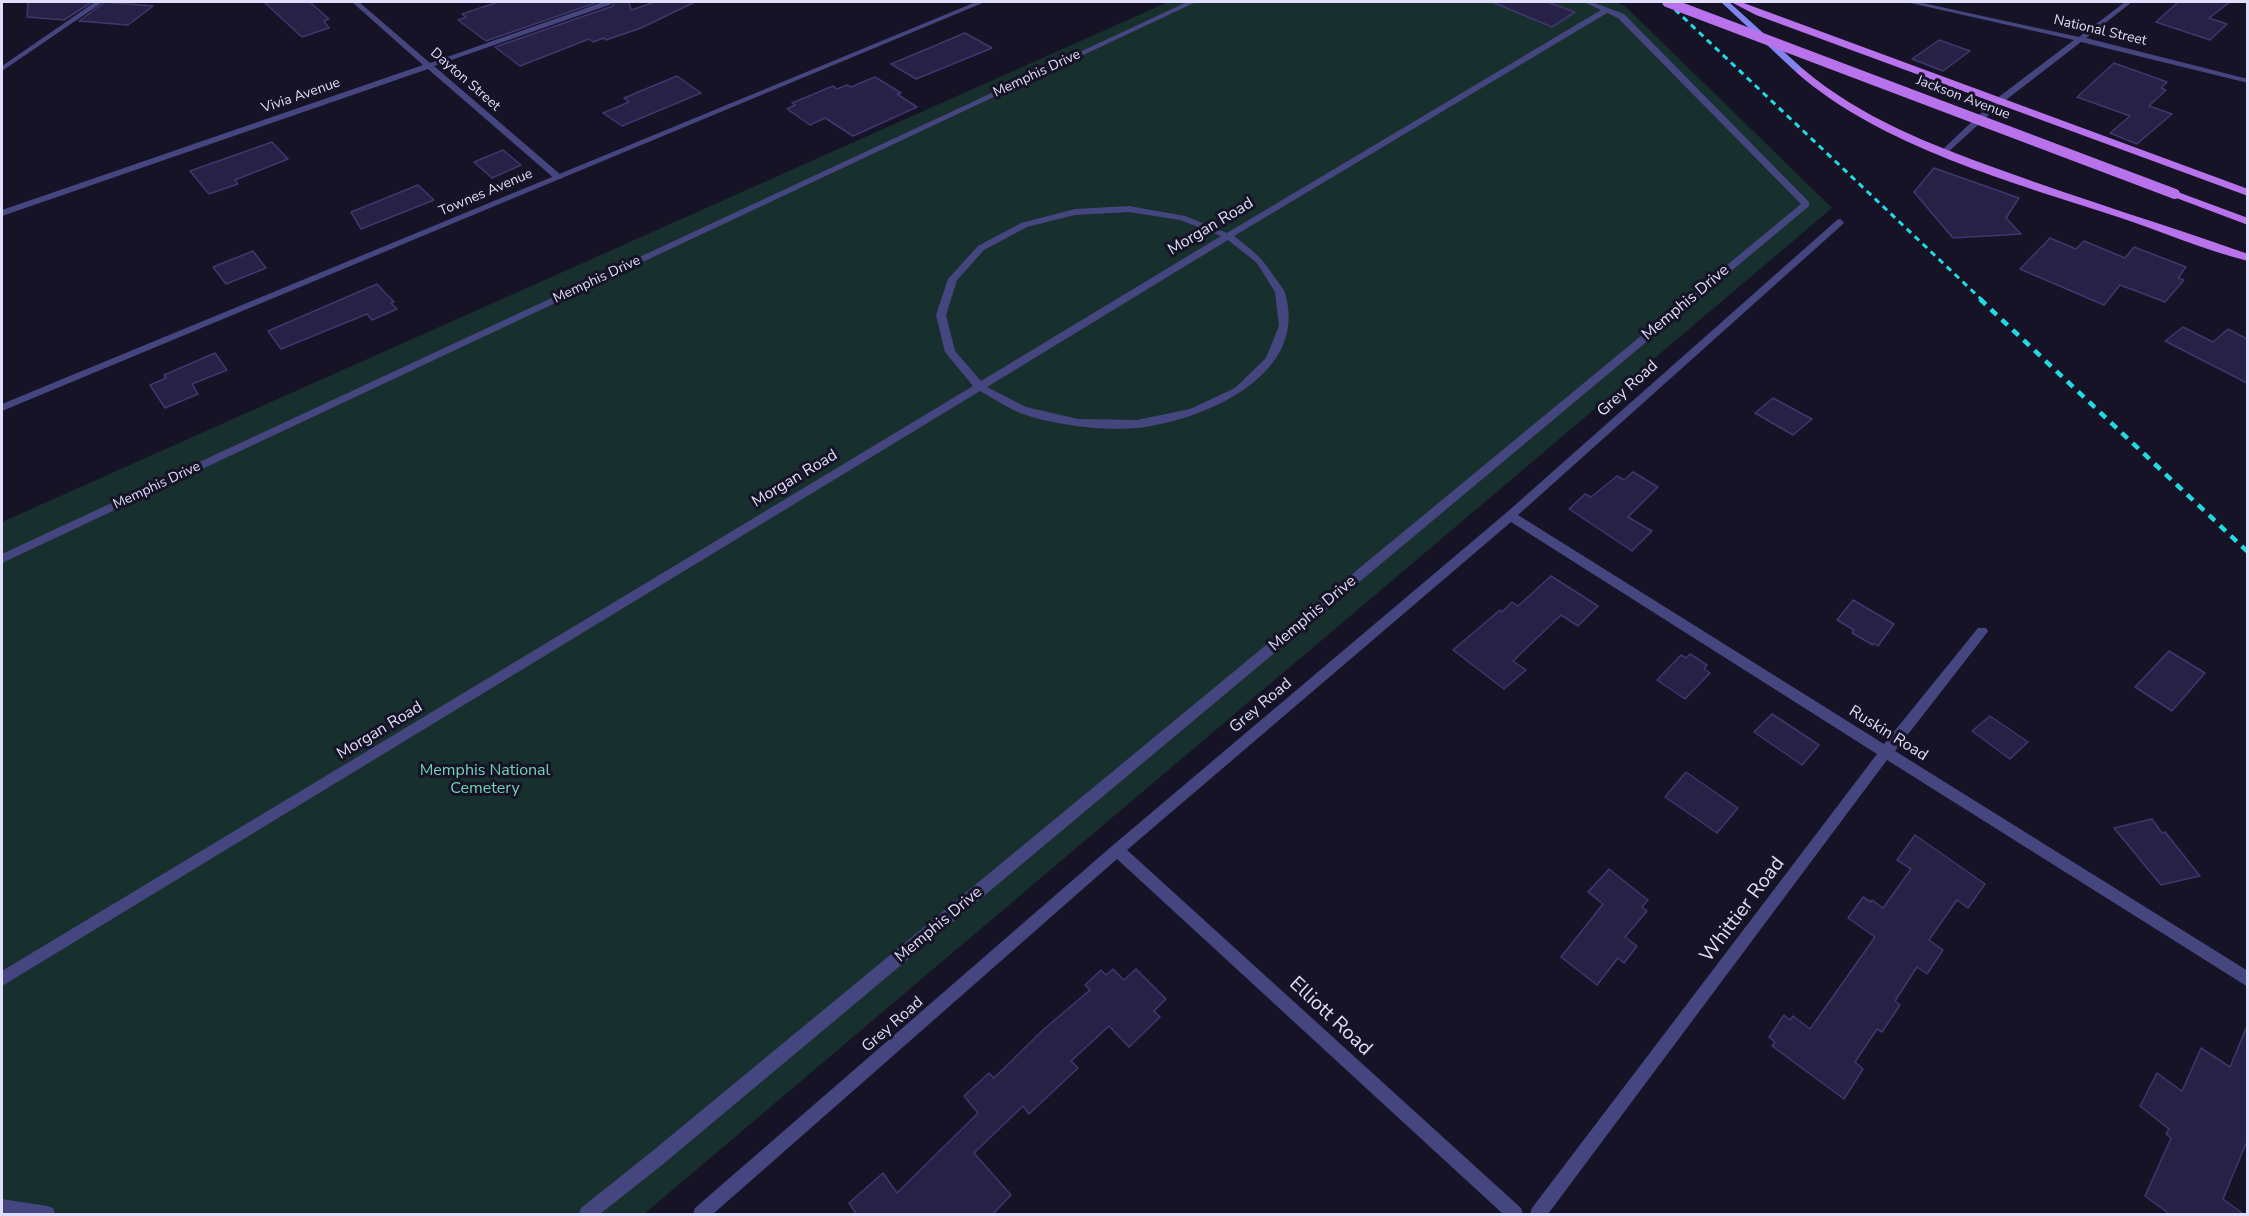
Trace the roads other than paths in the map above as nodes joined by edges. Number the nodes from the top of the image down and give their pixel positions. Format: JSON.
{"nodes":[{"id":1,"x":99,"y":2,"type":"edge"},
{"id":2,"x":355,"y":2,"type":"edge"},
{"id":3,"x":609,"y":2,"type":"edge"},
{"id":4,"x":981,"y":2,"type":"edge"},
{"id":5,"x":1192,"y":2,"type":"edge"},
{"id":6,"x":1587,"y":2,"type":"edge"},
{"id":7,"x":1667,"y":2,"type":"edge"},
{"id":8,"x":1725,"y":2,"type":"edge"},
{"id":9,"x":1736,"y":2,"type":"edge"},
{"id":10,"x":1910,"y":2,"type":"edge"},
{"id":11,"x":2128,"y":2,"type":"edge"},
{"id":12,"x":1607,"y":10,"type":"junction"},
{"id":13,"x":2079,"y":39,"type":"junction"},
{"id":14,"x":428,"y":66,"type":"junction"},
{"id":15,"x":2,"y":69,"type":"edge"},
{"id":16,"x":1800,"y":71,"type":"joint"},
{"id":17,"x":2247,"y":81,"type":"edge"},
{"id":18,"x":2000,"y":101,"type":"junction"},
{"id":19,"x":1945,"y":152,"type":"junction"},
{"id":20,"x":558,"y":177,"type":"junction"},
{"id":21,"x":2247,"y":193,"type":"edge"},
{"id":22,"x":2,"y":213,"type":"edge"},
{"id":23,"x":1840,"y":222,"type":"dead end"},
{"id":24,"x":2247,"y":222,"type":"edge"},
{"id":25,"x":1228,"y":236,"type":"junction"},
{"id":26,"x":2247,"y":258,"type":"edge"},
{"id":27,"x":980,"y":387,"type":"junction"},
{"id":28,"x":2,"y":408,"type":"edge"},
{"id":29,"x":1510,"y":516,"type":"junction"},
{"id":30,"x":2,"y":559,"type":"edge"},
{"id":31,"x":1982,"y":632,"type":"dead end"},
{"id":32,"x":1886,"y":752,"type":"junction"},
{"id":33,"x":1117,"y":850,"type":"junction"},
{"id":34,"x":2,"y":979,"type":"edge"},
{"id":35,"x":2247,"y":980,"type":"edge"},
{"id":36,"x":2,"y":1207,"type":"edge"},
{"id":37,"x":47,"y":1215,"type":"edge"},
{"id":38,"x":586,"y":1215,"type":"edge"},
{"id":39,"x":701,"y":1215,"type":"edge"},
{"id":40,"x":1515,"y":1215,"type":"edge"},
{"id":41,"x":1538,"y":1215,"type":"edge"}],
"edges":[{"from":1,"to":15,"type":"street"},
{"from":2,"to":14,"type":"street","name":"Dayton Street"},
{"from":3,"to":14,"type":"street","name":"Vivia Avenue"},
{"from":4,"to":20,"type":"street","name":"Townes Avenue"},
{"from":5,"to":30,"type":"street","name":"Memphis Drive"},
{"from":6,"to":12,"type":"street","name":"Memphis Drive"},
{"from":7,"to":24,"type":"main road","name":"Jackson Avenue","bridge":true},
{"from":8,"to":16,"type":"main road"},
{"from":9,"to":18,"type":"main road"},
{"from":10,"to":13,"type":"street","name":"National Street"},
{"from":11,"to":13,"type":"street"},
{"from":12,"to":25,"type":"street","name":"Morgan Road"},
{"from":12,"to":38,"type":"street","name":"Memphis Drive"},
{"from":13,"to":17,"type":"street","name":"National Street"},
{"from":13,"to":18,"type":"street"},
{"from":14,"to":20,"type":"street","name":"Dayton Street"},
{"from":14,"to":22,"type":"street","name":"Vivia Avenue"},
{"from":16,"to":19,"type":"main road"},
{"from":18,"to":19,"type":"street"},
{"from":18,"to":21,"type":"main road"},
{"from":19,"to":26,"type":"main road"},
{"from":20,"to":28,"type":"street","name":"Townes Avenue"},
{"from":23,"to":29,"type":"street","name":"Grey Road"},
{"from":25,"to":27,"type":"street","name":"Morgan Road"},
{"from":25,"to":27,"type":"street"},
{"from":25,"to":27,"type":"street"},
{"from":27,"to":34,"type":"street","name":"Morgan Road"},
{"from":29,"to":32,"type":"street","name":"Ruskin Road"},
{"from":29,"to":33,"type":"street","name":"Grey Road"},
{"from":31,"to":32,"type":"street","name":"Whittier Road"},
{"from":32,"to":35,"type":"street","name":"Ruskin Road"},
{"from":32,"to":41,"type":"street","name":"Whittier Road"},
{"from":33,"to":39,"type":"street","name":"Grey Road"},
{"from":33,"to":40,"type":"street","name":"Elliott Road"},
{"from":36,"to":37,"type":"street"}]}
